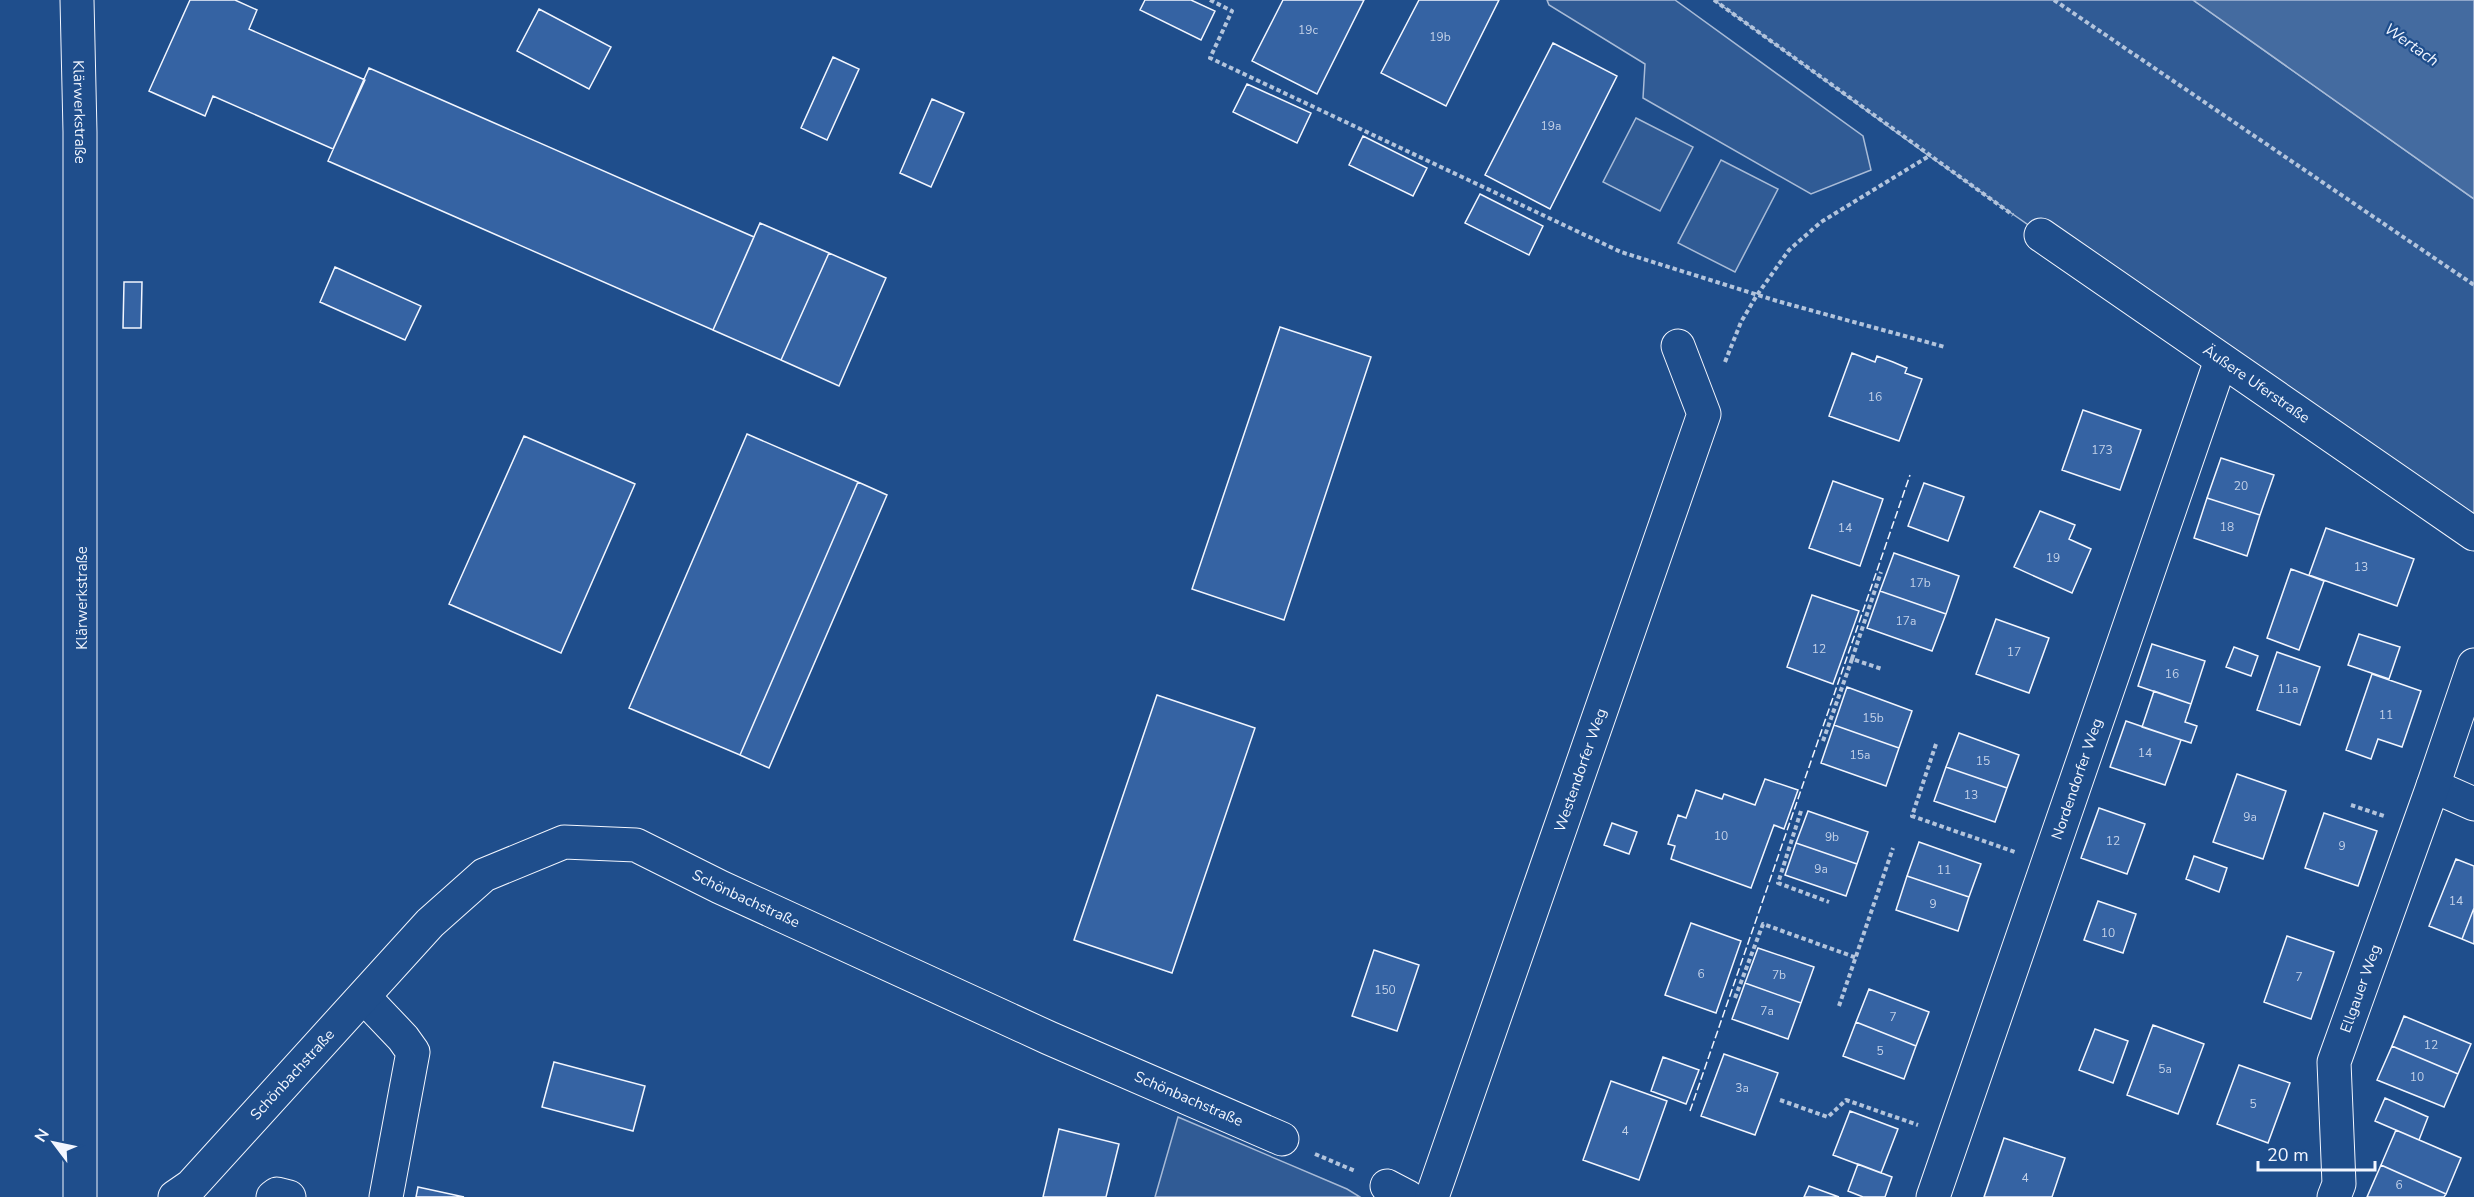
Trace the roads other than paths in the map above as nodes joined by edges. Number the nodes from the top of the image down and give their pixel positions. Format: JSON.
{"nodes":[{"id":1,"x":77,"y":0,"type":"edge"},
{"id":2,"x":2041,"y":235,"type":"road end"},
{"id":3,"x":1677,"y":346,"type":"dead end"},
{"id":4,"x":2221,"y":360,"type":"junction"},
{"id":5,"x":2474,"y":534,"type":"edge"},
{"id":6,"x":2474,"y":665,"type":"edge"},
{"id":7,"x":2433,"y":786,"type":"junction"},
{"id":8,"x":2474,"y":804,"type":"edge"},
{"id":9,"x":363,"y":997,"type":"junction"},
{"id":10,"x":1282,"y":1139,"type":"road end"},
{"id":11,"x":80,"y":1197,"type":"edge"},
{"id":12,"x":175,"y":1197,"type":"edge"},
{"id":13,"x":273,"y":1197,"type":"edge"},
{"id":14,"x":289,"y":1197,"type":"edge"},
{"id":15,"x":386,"y":1197,"type":"edge"},
{"id":16,"x":1432,"y":1197,"type":"edge"},
{"id":17,"x":1933,"y":1197,"type":"edge"},
{"id":18,"x":2334,"y":1197,"type":"edge"}],
"edges":[{"from":1,"to":11,"type":"street","name":"Klärwerkstraße"},
{"from":2,"to":4,"type":"street","name":"Äußere Uferstraße"},
{"from":3,"to":16,"type":"street","name":"Westendorfer Weg"},
{"from":4,"to":5,"type":"street","name":"Äußere Uferstraße"},
{"from":4,"to":17,"type":"street","name":"Nordendorfer Weg"},
{"from":6,"to":7,"type":"street","name":"Ellgauer Weg"},
{"from":7,"to":8,"type":"street"},
{"from":7,"to":18,"type":"street","name":"Ellgauer Weg"},
{"from":9,"to":10,"type":"street","name":"Schönbachstraße"},
{"from":9,"to":12,"type":"street","name":"Schönbachstraße"},
{"from":9,"to":15,"type":"street"},
{"from":13,"to":14,"type":"street"}]}
